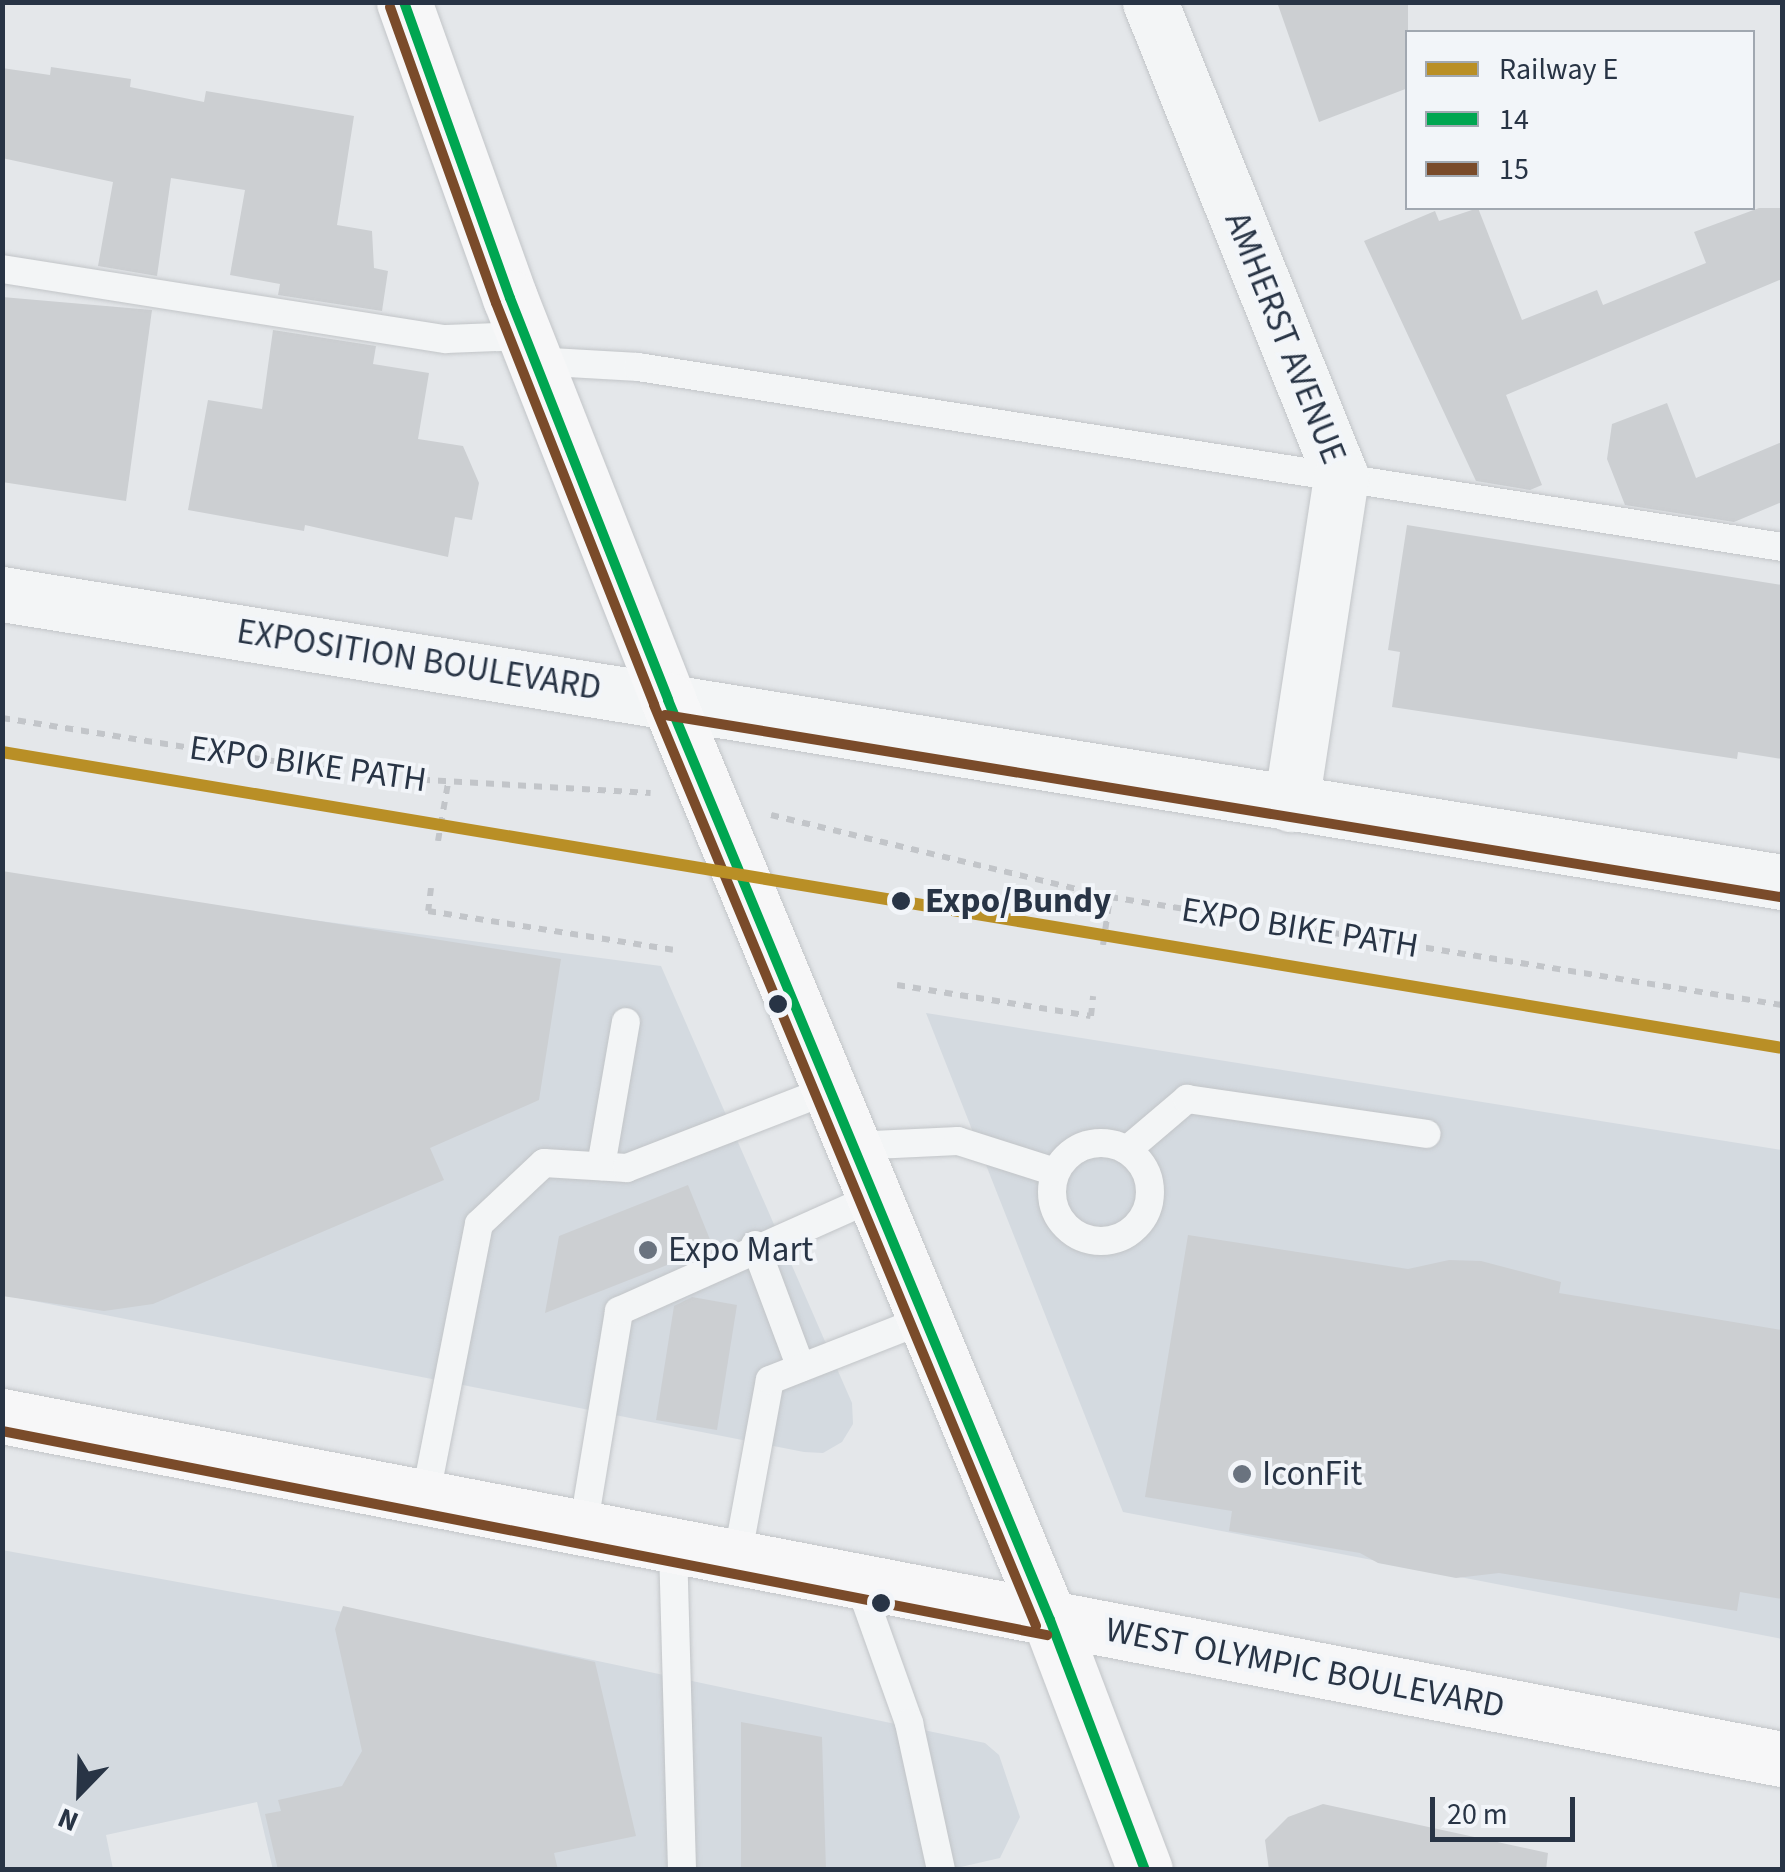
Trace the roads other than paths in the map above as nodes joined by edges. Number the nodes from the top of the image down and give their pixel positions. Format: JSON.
{"nodes":[{"id":1,"x":404,"y":2,"type":"edge"},
{"id":2,"x":1150,"y":2,"type":"edge"},
{"id":3,"x":2,"y":268,"type":"edge"},
{"id":4,"x":530,"y":348,"type":"junction"},
{"id":5,"x":1341,"y":477,"type":"junction"},
{"id":6,"x":1782,"y":547,"type":"edge"},
{"id":7,"x":2,"y":594,"type":"edge"},
{"id":8,"x":668,"y":700,"type":"junction"},
{"id":9,"x":1290,"y":804,"type":"junction"},
{"id":10,"x":1782,"y":882,"type":"edge"},
{"id":11,"x":626,"y":1022,"type":"dead end"},
{"id":12,"x":828,"y":1090,"type":"junction"},
{"id":13,"x":1426,"y":1134,"type":"dead end"},
{"id":14,"x":852,"y":1146,"type":"junction"},
{"id":15,"x":1127,"y":1150,"type":"junction"},
{"id":16,"x":601,"y":1166,"type":"junction"},
{"id":17,"x":1055,"y":1172,"type":"junction"},
{"id":18,"x":872,"y":1198,"type":"junction"},
{"id":19,"x":754,"y":1245,"type":"junction"},
{"id":20,"x":924,"y":1320,"type":"junction"},
{"id":21,"x":801,"y":1368,"type":"junction"},
{"id":22,"x":2,"y":1416,"type":"edge"},
{"id":23,"x":425,"y":1499,"type":"junction"},
{"id":24,"x":583,"y":1530,"type":"junction"},
{"id":25,"x":673,"y":1547,"type":"junction"},
{"id":26,"x":737,"y":1559,"type":"junction"},
{"id":27,"x":859,"y":1583,"type":"junction"},
{"id":28,"x":1050,"y":1620,"type":"junction"},
{"id":29,"x":1782,"y":1759,"type":"edge"},
{"id":30,"x":682,"y":1870,"type":"edge"},
{"id":31,"x":941,"y":1870,"type":"edge"},
{"id":32,"x":1146,"y":1870,"type":"edge"}],
"edges":[{"from":1,"to":4,"type":"main road"},
{"from":2,"to":5,"type":"street","name":"AMHERST AVENUE"},
{"from":3,"to":4,"type":"lane"},
{"from":4,"to":5,"type":"lane"},
{"from":4,"to":8,"type":"main road"},
{"from":5,"to":6,"type":"lane"},
{"from":5,"to":9,"type":"street","name":"AMHERST AVENUE"},
{"from":7,"to":8,"type":"street","name":"EXPOSITION BOULEVARD"},
{"from":8,"to":9,"type":"street","name":"EXPOSITION BOULEVARD"},
{"from":8,"to":12,"type":"main road"},
{"from":9,"to":10,"type":"street","name":"EXPOSITION BOULEVARD"},
{"from":11,"to":16,"type":"lane"},
{"from":12,"to":14,"type":"main road"},
{"from":12,"to":16,"type":"lane"},
{"from":13,"to":15,"type":"lane"},
{"from":14,"to":17,"type":"lane"},
{"from":14,"to":18,"type":"main road"},
{"from":15,"to":17,"type":"lane"},
{"from":15,"to":17,"type":"lane"},
{"from":16,"to":23,"type":"lane"},
{"from":18,"to":19,"type":"lane"},
{"from":18,"to":20,"type":"main road"},
{"from":19,"to":21,"type":"lane"},
{"from":19,"to":24,"type":"lane"},
{"from":20,"to":21,"type":"lane"},
{"from":20,"to":28,"type":"main road"},
{"from":21,"to":26,"type":"lane"},
{"from":22,"to":23,"type":"main road","name":"WEST OLYMPIC BOULEVARD"},
{"from":23,"to":24,"type":"main road","name":"WEST OLYMPIC BOULEVARD"},
{"from":24,"to":25,"type":"main road","name":"WEST OLYMPIC BOULEVARD"},
{"from":25,"to":26,"type":"main road","name":"WEST OLYMPIC BOULEVARD"},
{"from":25,"to":30,"type":"lane"},
{"from":26,"to":27,"type":"main road","name":"WEST OLYMPIC BOULEVARD"},
{"from":27,"to":28,"type":"main road","name":"WEST OLYMPIC BOULEVARD"},
{"from":27,"to":31,"type":"lane"},
{"from":28,"to":29,"type":"main road","name":"WEST OLYMPIC BOULEVARD"},
{"from":28,"to":32,"type":"main road"}]}
